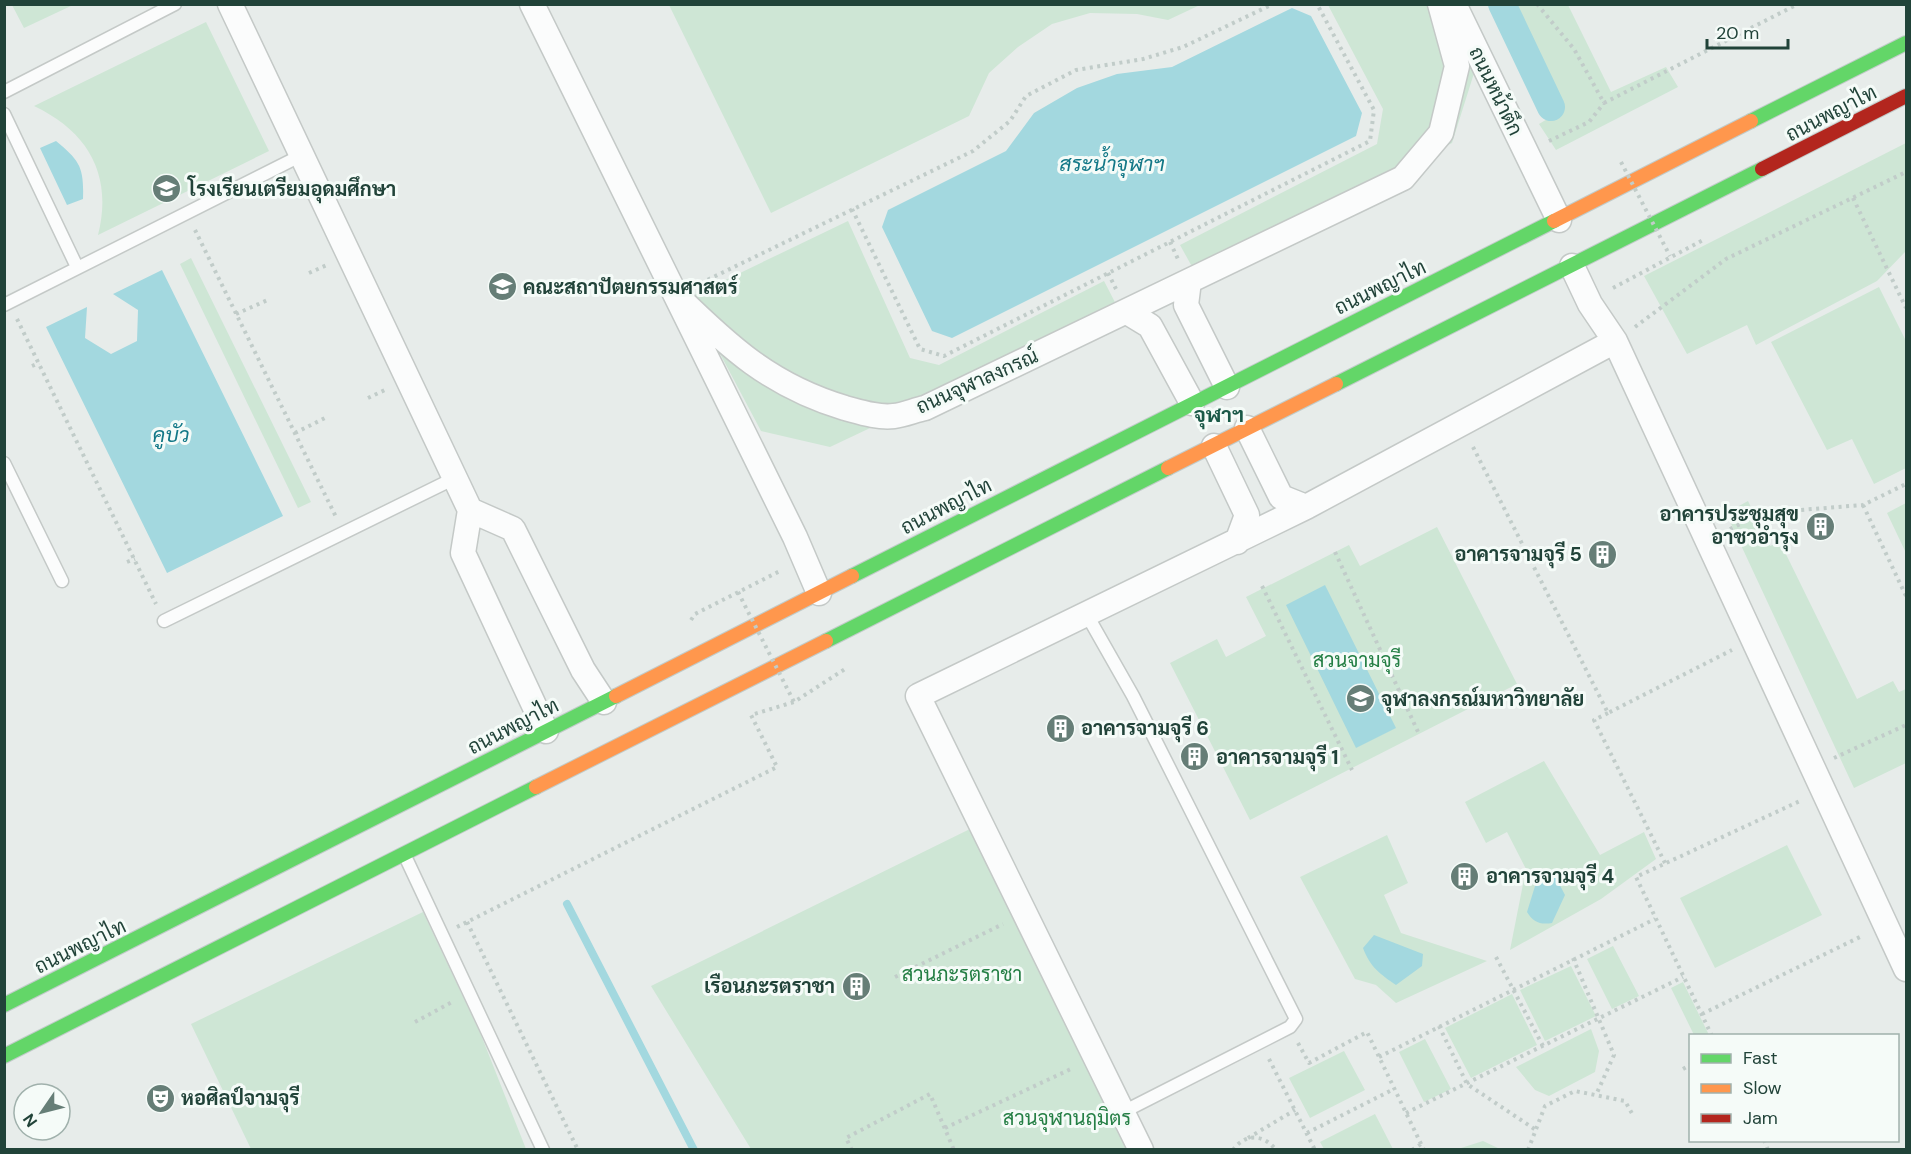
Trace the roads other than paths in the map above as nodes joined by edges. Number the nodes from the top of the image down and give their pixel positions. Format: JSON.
{"nodes":[{"id":1,"x":175,"y":4,"type":"edge"},
{"id":2,"x":230,"y":4,"type":"edge"},
{"id":3,"x":532,"y":4,"type":"edge"},
{"id":4,"x":1440,"y":4,"type":"edge"},
{"id":5,"x":1454,"y":4,"type":"edge"},
{"id":6,"x":1906,"y":43,"type":"edge"},
{"id":7,"x":4,"y":92,"type":"edge"},
{"id":8,"x":1906,"y":96,"type":"edge"},
{"id":9,"x":4,"y":114,"type":"edge"},
{"id":10,"x":302,"y":155,"type":"junction"},
{"id":11,"x":1559,"y":220,"type":"junction"},
{"id":12,"x":77,"y":267,"type":"junction"},
{"id":13,"x":1572,"y":267,"type":"junction"},
{"id":14,"x":1189,"y":281,"type":"junction"},
{"id":15,"x":676,"y":295,"type":"junction"},
{"id":16,"x":7,"y":303,"type":"edge"},
{"id":17,"x":1127,"y":312,"type":"junction"},
{"id":18,"x":1615,"y":341,"type":"junction"},
{"id":19,"x":1229,"y":392,"type":"junction"},
{"id":20,"x":1195,"y":409,"type":"junction"},
{"id":21,"x":1245,"y":423,"type":"junction"},
{"id":22,"x":1211,"y":441,"type":"junction"},
{"id":23,"x":4,"y":463,"type":"edge"},
{"id":24,"x":455,"y":478,"type":"junction"},
{"id":25,"x":1306,"y":507,"type":"junction"},
{"id":26,"x":470,"y":510,"type":"junction"},
{"id":27,"x":1237,"y":542,"type":"junction"},
{"id":28,"x":62,"y":581,"type":"dead end"},
{"id":29,"x":819,"y":592,"type":"junction"},
{"id":30,"x":1086,"y":615,"type":"junction"},
{"id":31,"x":164,"y":621,"type":"road end"},
{"id":32,"x":604,"y":702,"type":"junction"},
{"id":33,"x":546,"y":731,"type":"junction"},
{"id":34,"x":405,"y":856,"type":"junction"},
{"id":35,"x":1906,"y":969,"type":"edge"},
{"id":36,"x":4,"y":1005,"type":"edge"},
{"id":37,"x":4,"y":1056,"type":"edge"},
{"id":38,"x":1123,"y":1112,"type":"junction"},
{"id":39,"x":543,"y":1149,"type":"edge"},
{"id":40,"x":1141,"y":1149,"type":"edge"}],
"edges":[{"from":1,"to":7,"type":"lane"},
{"from":2,"to":10,"type":"street"},
{"from":3,"to":15,"type":"street"},
{"from":4,"to":14,"type":"street","name":"ถนนจุฬาลงกรณ์"},
{"from":5,"to":11,"type":"street","name":"ถนนหน้าตึก"},
{"from":6,"to":11,"type":"main road","name":"ถนนพญาไท"},
{"from":8,"to":13,"type":"main road","name":"ถนนพญาไท"},
{"from":9,"to":12,"type":"lane"},
{"from":10,"to":12,"type":"lane"},
{"from":10,"to":24,"type":"street"},
{"from":11,"to":19,"type":"main road","name":"ถนนพญาไท"},
{"from":12,"to":16,"type":"lane"},
{"from":13,"to":18,"type":"street"},
{"from":13,"to":21,"type":"main road","name":"ถนนพญาไท"},
{"from":14,"to":17,"type":"street","name":"ถนนจุฬาลงกรณ์"},
{"from":14,"to":19,"type":"street"},
{"from":15,"to":17,"type":"street","name":"ถนนจุฬาลงกรณ์"},
{"from":15,"to":29,"type":"street"},
{"from":17,"to":20,"type":"street"},
{"from":18,"to":25,"type":"street"},
{"from":18,"to":35,"type":"street"},
{"from":19,"to":20,"type":"main road","name":"ถนนพญาไท"},
{"from":20,"to":29,"type":"main road","name":"ถนนพญาไท"},
{"from":21,"to":22,"type":"main road","name":"ถนนพญาไท"},
{"from":21,"to":25,"type":"street"},
{"from":22,"to":27,"type":"street"},
{"from":22,"to":34,"type":"main road","name":"ถนนพญาไท"},
{"from":23,"to":28,"type":"lane"},
{"from":24,"to":26,"type":"street"},
{"from":24,"to":31,"type":"lane"},
{"from":25,"to":27,"type":"street"},
{"from":26,"to":32,"type":"street"},
{"from":26,"to":33,"type":"street"},
{"from":27,"to":30,"type":"street"},
{"from":29,"to":32,"type":"main road","name":"ถนนพญาไท"},
{"from":30,"to":38,"type":"street"},
{"from":30,"to":38,"type":"lane"},
{"from":32,"to":33,"type":"main road","name":"ถนนพญาไท"},
{"from":33,"to":36,"type":"main road","name":"ถนนพญาไท"},
{"from":34,"to":37,"type":"main road","name":"ถนนพญาไท"},
{"from":34,"to":39,"type":"lane"},
{"from":38,"to":40,"type":"street"}]}
